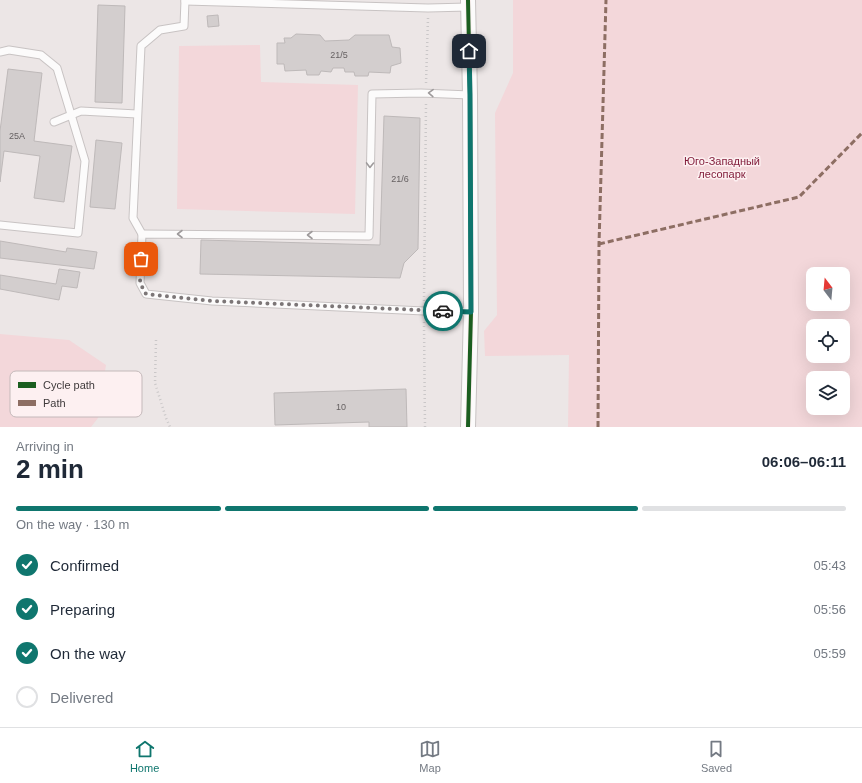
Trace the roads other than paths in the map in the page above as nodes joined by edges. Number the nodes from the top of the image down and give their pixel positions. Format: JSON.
{"nodes":[{"id":1,"x":185,"y":1,"type":"edge"},
{"id":2,"x":468,"y":4,"type":"edge"},
{"id":3,"x":0,"y":52,"type":"edge"},
{"id":4,"x":470,"y":95,"type":"junction"},
{"id":5,"x":137,"y":114,"type":"junction"},
{"id":6,"x":71,"y":115,"type":"junction"},
{"id":7,"x":54,"y":122,"type":"dead end"},
{"id":8,"x":0,"y":225,"type":"edge"},
{"id":9,"x":142,"y":234,"type":"junction"},
{"id":10,"x":471,"y":312,"type":"junction"},
{"id":11,"x":468,"y":427,"type":"edge"}],
"edges":[{"from":1,"to":2,"type":"lane"},
{"from":1,"to":5,"type":"lane"},
{"from":2,"to":4,"type":"street"},
{"from":3,"to":6,"type":"lane"},
{"from":4,"to":9,"type":"lane","one_way":true},
{"from":4,"to":10,"type":"street"},
{"from":5,"to":6,"type":"lane"},
{"from":5,"to":9,"type":"lane"},
{"from":6,"to":7,"type":"lane"},
{"from":6,"to":8,"type":"lane"},
{"from":9,"to":10,"type":"lane"},
{"from":10,"to":11,"type":"street"}]}
